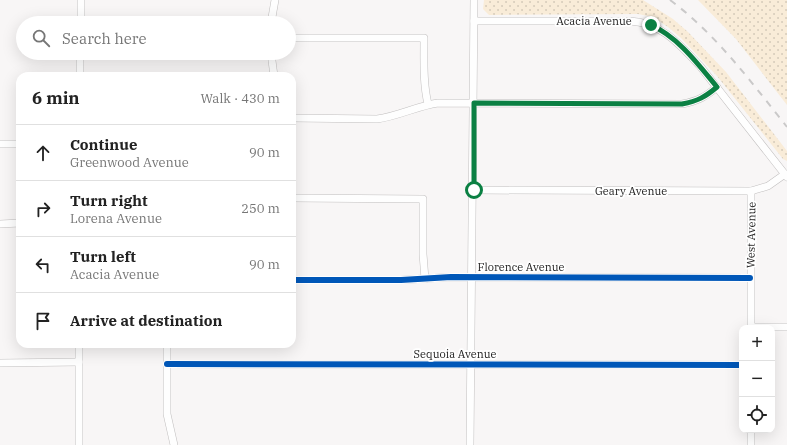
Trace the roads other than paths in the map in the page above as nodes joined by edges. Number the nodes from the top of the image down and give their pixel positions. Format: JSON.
{"nodes":[{"id":1,"x":81,"y":0,"type":"edge"},
{"id":2,"x":275,"y":0,"type":"edge"},
{"id":3,"x":474,"y":0,"type":"edge"},
{"id":4,"x":81,"y":16,"type":"edge"},
{"id":5,"x":273,"y":16,"type":"edge"},
{"id":6,"x":474,"y":21,"type":"junction"},
{"id":7,"x":296,"y":38,"type":"edge"},
{"id":8,"x":80,"y":60,"type":"edge"},
{"id":9,"x":272,"y":60,"type":"edge"},
{"id":10,"x":80,"y":72,"type":"edge"},
{"id":11,"x":273,"y":72,"type":"edge"},
{"id":12,"x":717,"y":87,"type":"junction"},
{"id":13,"x":474,"y":103,"type":"junction"},
{"id":14,"x":428,"y":104,"type":"junction"},
{"id":15,"x":296,"y":118,"type":"edge"},
{"id":16,"x":0,"y":144,"type":"edge"},
{"id":17,"x":16,"y":144,"type":"edge"},
{"id":18,"x":786,"y":176,"type":"edge"},
{"id":19,"x":474,"y":190,"type":"junction"},
{"id":20,"x":751,"y":191,"type":"junction"},
{"id":21,"x":296,"y":198,"type":"edge"},
{"id":22,"x":16,"y":223,"type":"edge"},
{"id":23,"x":0,"y":224,"type":"edge"},
{"id":24,"x":473,"y":277,"type":"junction"},
{"id":25,"x":750,"y":278,"type":"junction"},
{"id":26,"x":424,"y":279,"type":"junction"},
{"id":27,"x":296,"y":280,"type":"edge"},
{"id":28,"x":751,"y":325,"type":"edge"},
{"id":29,"x":775,"y":326,"type":"edge"},
{"id":30,"x":787,"y":326,"type":"edge"},
{"id":31,"x":79,"y":348,"type":"edge"},
{"id":32,"x":167,"y":348,"type":"edge"},
{"id":33,"x":79,"y":362,"type":"junction"},
{"id":34,"x":0,"y":363,"type":"edge"},
{"id":35,"x":167,"y":364,"type":"junction"},
{"id":36,"x":471,"y":364,"type":"junction"},
{"id":37,"x":739,"y":365,"type":"edge"},
{"id":38,"x":751,"y":433,"type":"edge"},
{"id":39,"x":79,"y":445,"type":"edge"},
{"id":40,"x":174,"y":445,"type":"edge"},
{"id":41,"x":470,"y":445,"type":"edge"},
{"id":42,"x":751,"y":445,"type":"edge"}],
"edges":[{"from":1,"to":4,"type":"street"},
{"from":2,"to":5,"type":"street"},
{"from":3,"to":6,"type":"street"},
{"from":6,"to":12,"type":"street","name":"Acacia Avenue"},
{"from":6,"to":13,"type":"street"},
{"from":7,"to":14,"type":"street"},
{"from":8,"to":10,"type":"street"},
{"from":9,"to":11,"type":"street"},
{"from":12,"to":13,"type":"street"},
{"from":12,"to":18,"type":"street","name":"Acacia Avenue"},
{"from":13,"to":14,"type":"street"},
{"from":13,"to":19,"type":"street"},
{"from":14,"to":15,"type":"street"},
{"from":16,"to":17,"type":"street"},
{"from":18,"to":20,"type":"street","name":"Geary Avenue"},
{"from":19,"to":20,"type":"street","name":"Geary Avenue"},
{"from":19,"to":24,"type":"street"},
{"from":20,"to":25,"type":"street","name":"West Avenue"},
{"from":21,"to":26,"type":"street"},
{"from":22,"to":23,"type":"street"},
{"from":24,"to":25,"type":"street","name":"Florence Avenue"},
{"from":24,"to":26,"type":"street","name":"Florence Avenue"},
{"from":24,"to":36,"type":"street"},
{"from":25,"to":28,"type":"street","name":"West Avenue"},
{"from":26,"to":27,"type":"street","name":"Florence Avenue"},
{"from":29,"to":30,"type":"street"},
{"from":31,"to":33,"type":"street"},
{"from":32,"to":35,"type":"street"},
{"from":33,"to":34,"type":"street"},
{"from":33,"to":39,"type":"street"},
{"from":35,"to":36,"type":"street","name":"Sequoia Avenue"},
{"from":35,"to":40,"type":"street"},
{"from":36,"to":37,"type":"street","name":"Sequoia Avenue"},
{"from":36,"to":41,"type":"street"},
{"from":38,"to":42,"type":"street"}]}
